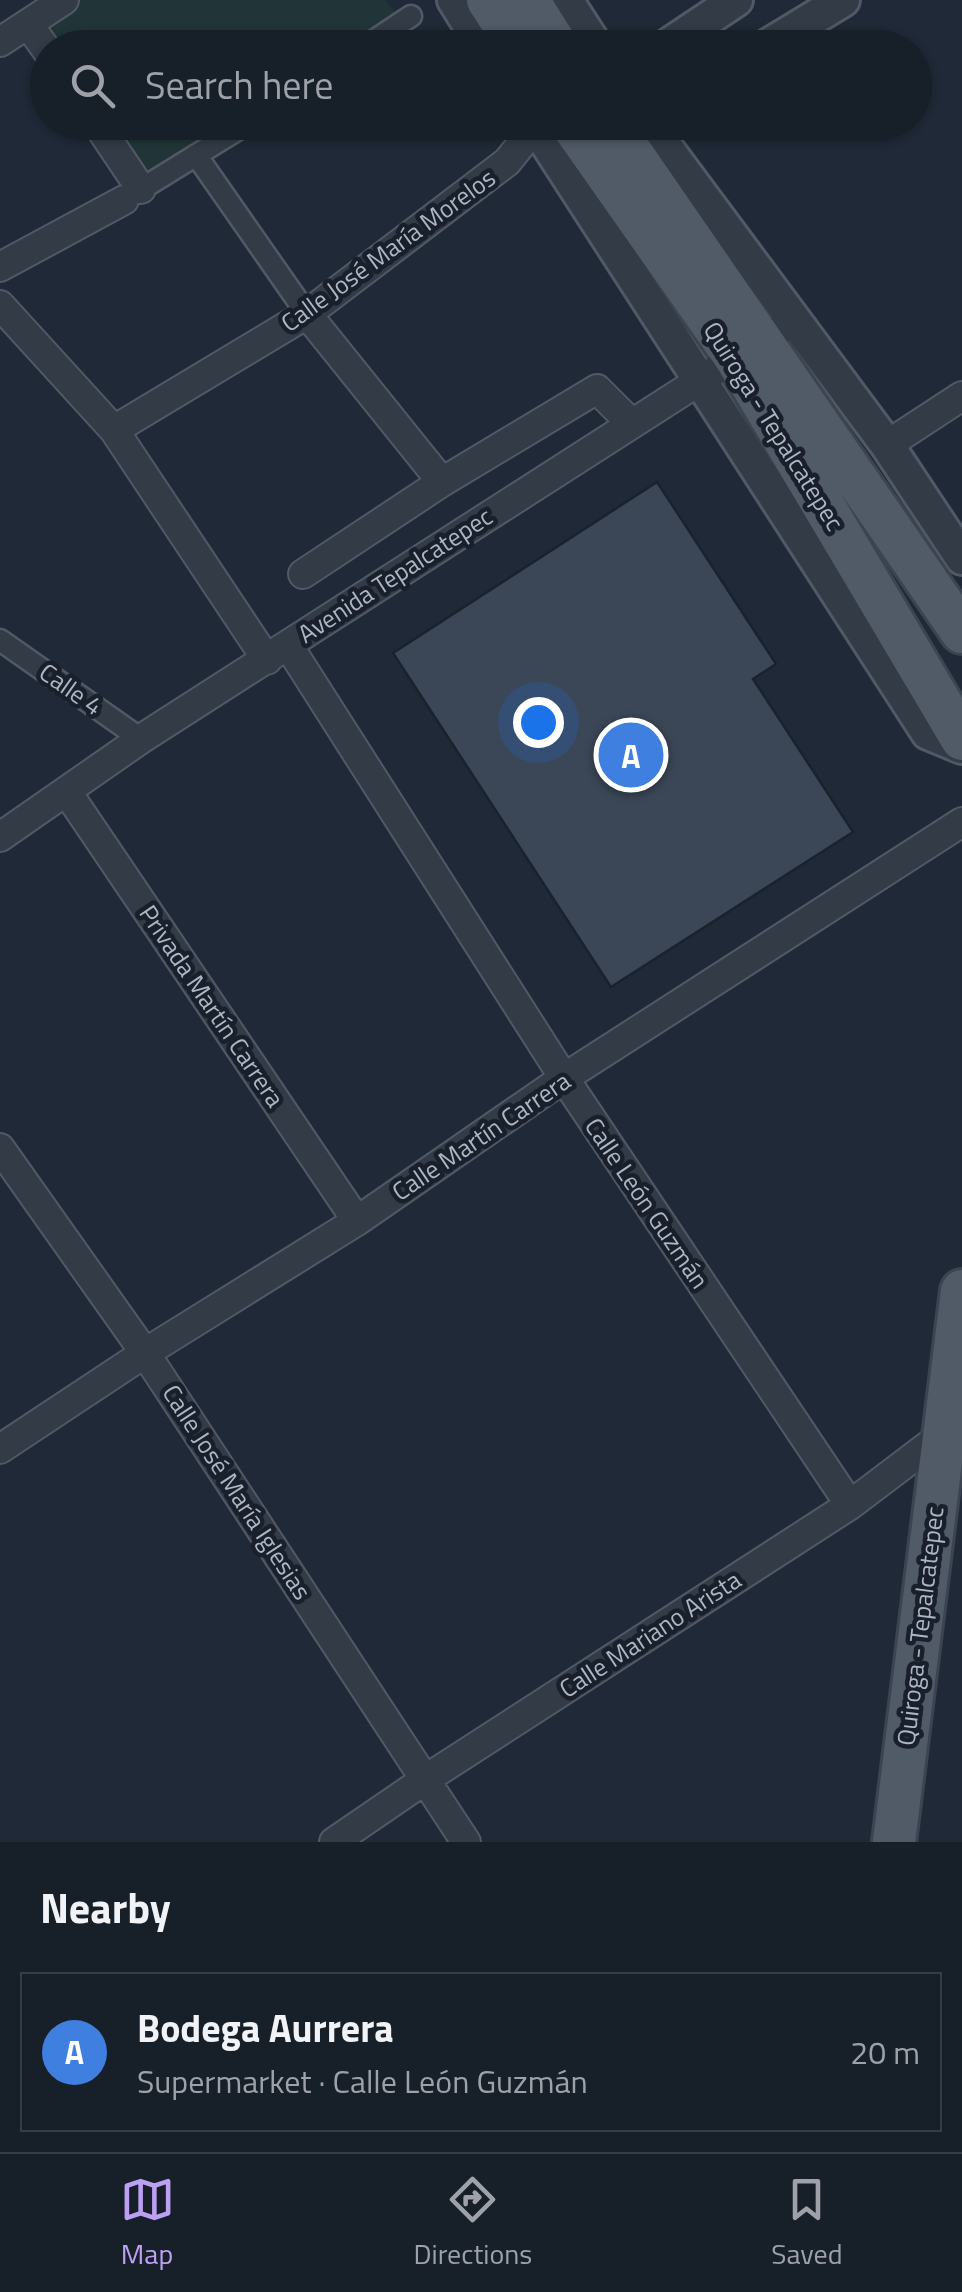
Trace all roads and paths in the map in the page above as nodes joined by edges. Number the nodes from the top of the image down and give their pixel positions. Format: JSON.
{"nodes":[{"id":1,"x":454,"y":0,"type":"edge"},
{"id":2,"x":488,"y":0,"type":"edge"},
{"id":3,"x":528,"y":0,"type":"edge"},
{"id":4,"x":566,"y":0,"type":"edge"},
{"id":5,"x":736,"y":0,"type":"edge"},
{"id":6,"x":843,"y":0,"type":"edge"},
{"id":7,"x":45,"y":9,"type":"edge"},
{"id":8,"x":410,"y":16,"type":"dead end"},
{"id":9,"x":389,"y":30,"type":"edge"},
{"id":10,"x":473,"y":30,"type":"edge"},
{"id":11,"x":507,"y":30,"type":"edge"},
{"id":12,"x":547,"y":30,"type":"edge"},
{"id":13,"x":585,"y":30,"type":"edge"},
{"id":14,"x":691,"y":30,"type":"edge"},
{"id":15,"x":794,"y":30,"type":"edge"},
{"id":16,"x":0,"y":42,"type":"edge"},
{"id":17,"x":105,"y":140,"type":"edge"},
{"id":18,"x":221,"y":140,"type":"edge"},
{"id":19,"x":559,"y":140,"type":"edge"},
{"id":20,"x":588,"y":140,"type":"edge"},
{"id":21,"x":592,"y":140,"type":"edge"},
{"id":22,"x":592,"y":140,"type":"edge"},
{"id":23,"x":196,"y":156,"type":"junction"},
{"id":24,"x":133,"y":194,"type":"junction"},
{"id":25,"x":0,"y":267,"type":"edge"},
{"id":26,"x":0,"y":305,"type":"edge"},
{"id":27,"x":308,"y":314,"type":"junction"},
{"id":28,"x":764,"y":340,"type":"junction"},
{"id":29,"x":698,"y":380,"type":"junction"},
{"id":30,"x":962,"y":396,"type":"edge"},
{"id":31,"x":630,"y":422,"type":"junction"},
{"id":32,"x":114,"y":430,"type":"junction"},
{"id":33,"x":887,"y":445,"type":"junction"},
{"id":34,"x":442,"y":482,"type":"junction"},
{"id":35,"x":962,"y":558,"type":"edge"},
{"id":36,"x":302,"y":574,"type":"dead end"},
{"id":37,"x":962,"y":632,"type":"edge"},
{"id":38,"x":0,"y":640,"type":"edge"},
{"id":39,"x":278,"y":652,"type":"junction"},
{"id":40,"x":141,"y":738,"type":"junction"},
{"id":41,"x":962,"y":739,"type":"edge"},
{"id":42,"x":962,"y":747,"type":"edge"},
{"id":43,"x":67,"y":792,"type":"junction"},
{"id":44,"x":962,"y":822,"type":"edge"},
{"id":45,"x":0,"y":836,"type":"edge"},
{"id":46,"x":564,"y":1078,"type":"junction"},
{"id":47,"x":0,"y":1148,"type":"edge"},
{"id":48,"x":357,"y":1221,"type":"junction"},
{"id":49,"x":962,"y":1292,"type":"edge"},
{"id":50,"x":144,"y":1352,"type":"junction"},
{"id":51,"x":953,"y":1427,"type":"edge"},
{"id":52,"x":0,"y":1449,"type":"edge"},
{"id":53,"x":850,"y":1505,"type":"junction"},
{"id":54,"x":426,"y":1779,"type":"junction"},
{"id":55,"x":334,"y":1842,"type":"edge"},
{"id":56,"x":466,"y":1842,"type":"edge"},
{"id":57,"x":894,"y":1842,"type":"edge"}],
"edges":[{"from":1,"to":10,"type":"street"},
{"from":2,"to":11,"type":"main road"},
{"from":3,"to":12,"type":"main road"},
{"from":4,"to":13,"type":"street"},
{"from":5,"to":14,"type":"street"},
{"from":6,"to":15,"type":"street"},
{"from":7,"to":16,"type":"street"},
{"from":8,"to":9,"type":"street"},
{"from":17,"to":24,"type":"street"},
{"from":18,"to":23,"type":"street"},
{"from":19,"to":27,"type":"street","name":"Calle José María Morelos"},
{"from":20,"to":29,"type":"street"},
{"from":21,"to":28,"type":"main road","name":"Quiroga - Tepalcatepec"},
{"from":22,"to":28,"type":"street"},
{"from":23,"to":24,"type":"street"},
{"from":23,"to":27,"type":"street"},
{"from":24,"to":25,"type":"street"},
{"from":26,"to":32,"type":"street","name":"Calle León Guzmán"},
{"from":27,"to":32,"type":"street","name":"Calle José María Morelos"},
{"from":27,"to":34,"type":"street"},
{"from":28,"to":29,"type":"street","name":"Avenida Tepalcatepec"},
{"from":28,"to":33,"type":"street"},
{"from":28,"to":37,"type":"main road","name":"Quiroga - Tepalcatepec"},
{"from":28,"to":41,"type":"main road","name":"Quiroga - Tepalcatepec"},
{"from":29,"to":31,"type":"street","name":"Avenida Tepalcatepec"},
{"from":29,"to":42,"type":"street"},
{"from":30,"to":33,"type":"street"},
{"from":31,"to":34,"type":"street"},
{"from":31,"to":39,"type":"street","name":"Avenida Tepalcatepec"},
{"from":32,"to":39,"type":"street","name":"Calle León Guzmán"},
{"from":33,"to":35,"type":"street"},
{"from":34,"to":36,"type":"street"},
{"from":38,"to":40,"type":"street","name":"Calle 4"},
{"from":39,"to":40,"type":"street","name":"Avenida Tepalcatepec"},
{"from":39,"to":46,"type":"street","name":"Calle León Guzmán"},
{"from":40,"to":43,"type":"street","name":"Avenida Tepalcatepec"},
{"from":43,"to":45,"type":"street","name":"Avenida Tepalcatepec"},
{"from":43,"to":48,"type":"street","name":"Privada Martín Carrera"},
{"from":44,"to":46,"type":"street","name":"Calle Martín Carrera"},
{"from":46,"to":48,"type":"street","name":"Calle Martín Carrera"},
{"from":46,"to":53,"type":"street","name":"Calle León Guzmán"},
{"from":47,"to":50,"type":"street","name":"Calle José María Iglesias"},
{"from":48,"to":50,"type":"street","name":"Calle Martín Carrera"},
{"from":49,"to":51,"type":"main road","name":"Quiroga - Tepalcatepec"},
{"from":50,"to":52,"type":"street","name":"Calle Martín Carrera"},
{"from":50,"to":54,"type":"street","name":"Calle José María Iglesias"},
{"from":51,"to":53,"type":"street","name":"Calle Mariano Arista"},
{"from":51,"to":57,"type":"main road","name":"Quiroga - Tepalcatepec"},
{"from":53,"to":54,"type":"street","name":"Calle Mariano Arista"},
{"from":54,"to":55,"type":"street","name":"Calle Mariano Arista"},
{"from":54,"to":56,"type":"street","name":"Calle José María Iglesias"}]}
